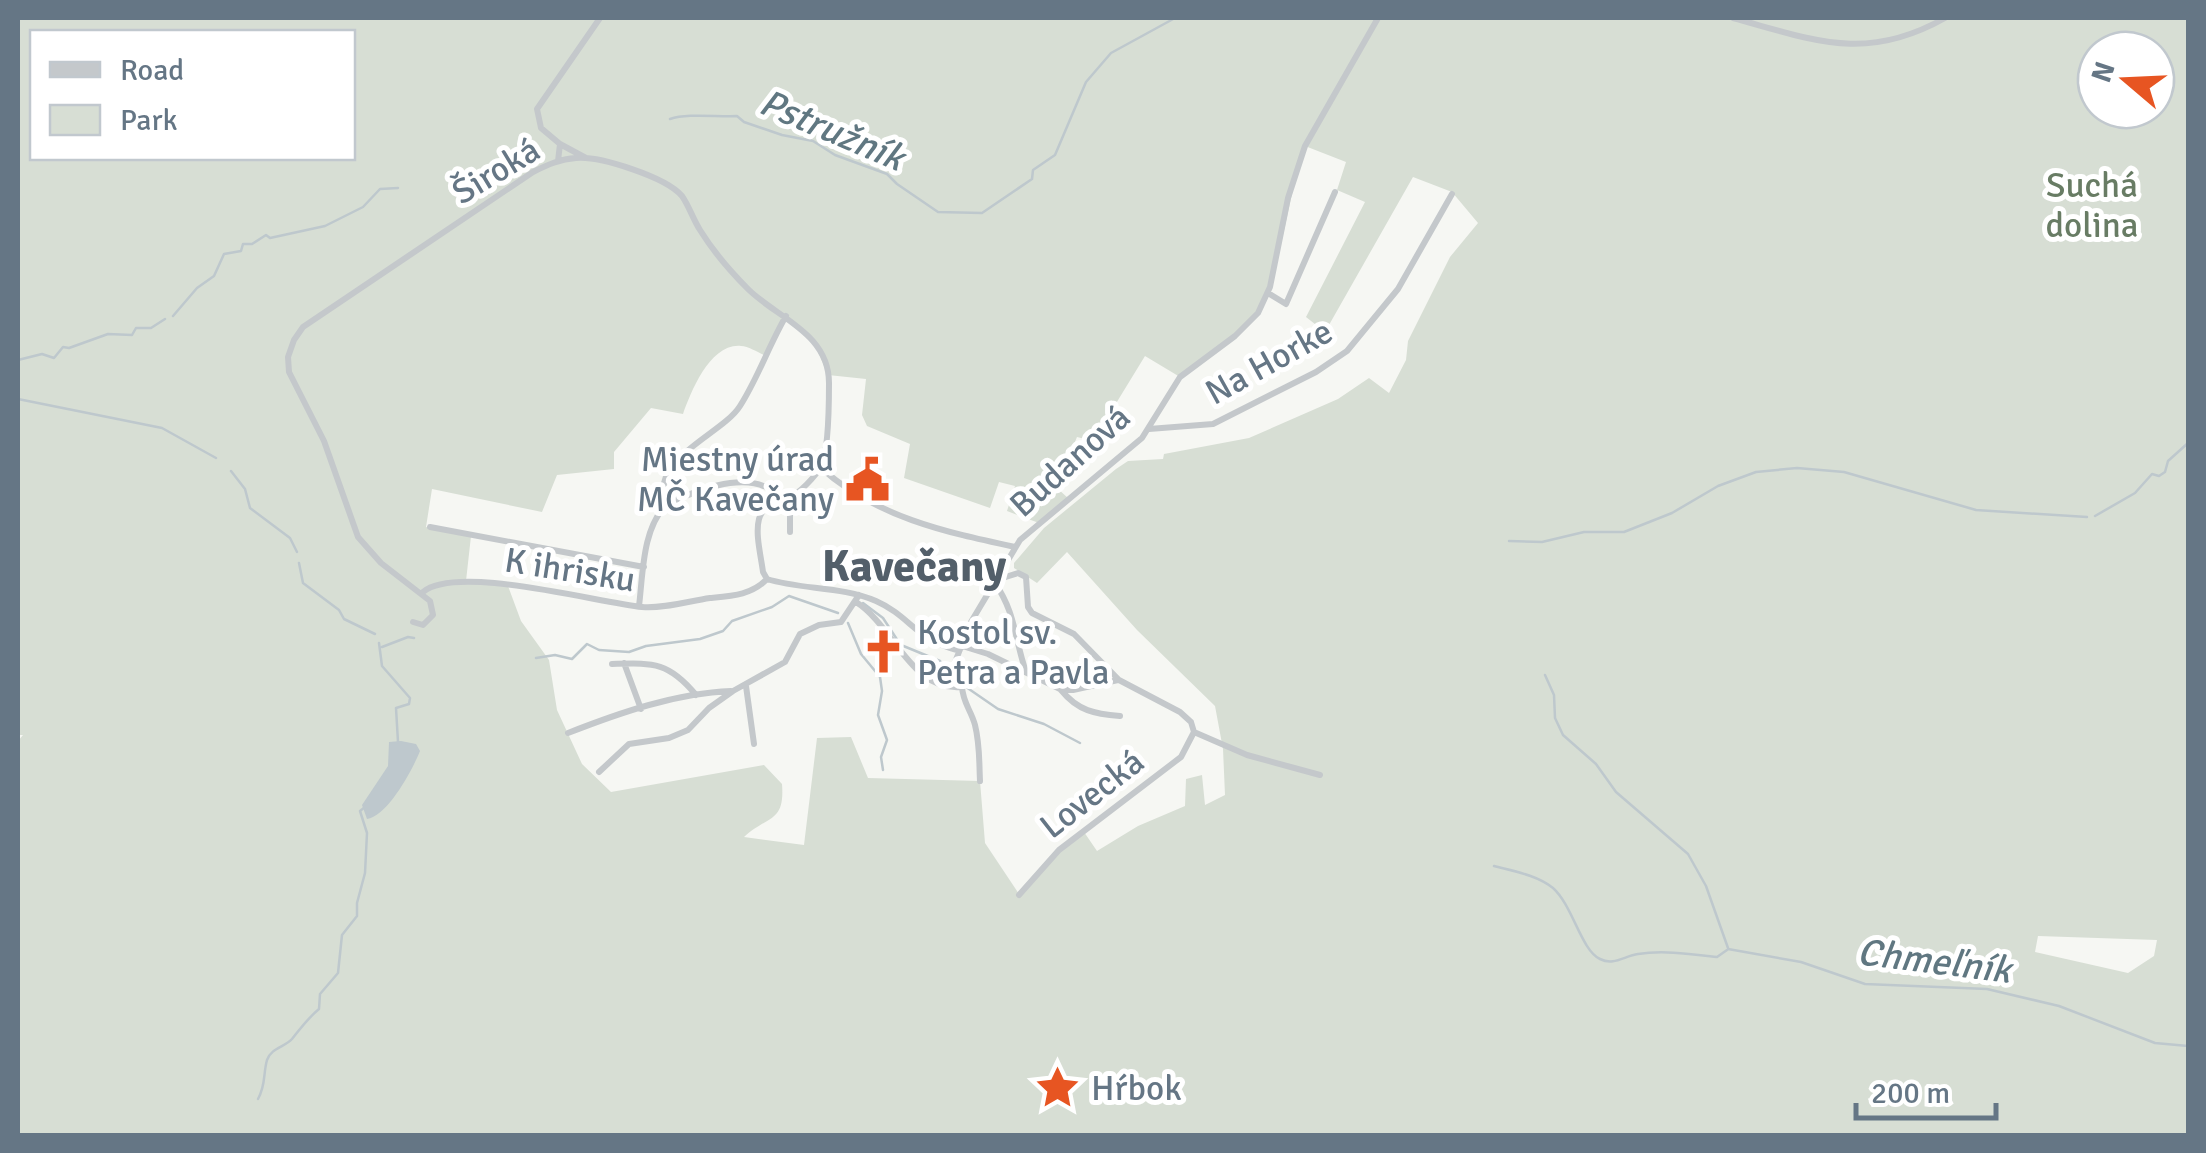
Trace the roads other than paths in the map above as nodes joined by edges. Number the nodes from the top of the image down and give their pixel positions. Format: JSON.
{"nodes":[{"id":1,"x":600,"y":18,"type":"edge"},
{"id":2,"x":1378,"y":18,"type":"edge"},
{"id":3,"x":1733,"y":18,"type":"edge"},
{"id":4,"x":1944,"y":18,"type":"edge"},
{"id":5,"x":560,"y":144,"type":"junction"},
{"id":6,"x":586,"y":158,"type":"junction"},
{"id":7,"x":558,"y":161,"type":"junction"},
{"id":8,"x":1336,"y":192,"type":"dead end"},
{"id":9,"x":1452,"y":194,"type":"dead end"},
{"id":10,"x":1268,"y":293,"type":"junction"},
{"id":11,"x":786,"y":316,"type":"junction"},
{"id":12,"x":1149,"y":429,"type":"junction"},
{"id":13,"x":820,"y":467,"type":"junction"},
{"id":14,"x":790,"y":498,"type":"junction"},
{"id":15,"x":776,"y":500,"type":"junction"},
{"id":16,"x":667,"y":504,"type":"junction"},
{"id":17,"x":430,"y":527,"type":"dead end"},
{"id":18,"x":790,"y":532,"type":"dead end"},
{"id":19,"x":1015,"y":547,"type":"junction"},
{"id":20,"x":644,"y":568,"type":"junction"},
{"id":21,"x":767,"y":578,"type":"junction"},
{"id":22,"x":996,"y":582,"type":"junction"},
{"id":23,"x":423,"y":592,"type":"junction"},
{"id":24,"x":858,"y":599,"type":"junction"},
{"id":25,"x":639,"y":606,"type":"junction"},
{"id":26,"x":413,"y":622,"type":"dead end"},
{"id":27,"x":958,"y":648,"type":"junction"},
{"id":28,"x":612,"y":664,"type":"dead end"},
{"id":29,"x":624,"y":664,"type":"junction"},
{"id":30,"x":1026,"y":673,"type":"junction"},
{"id":31,"x":1119,"y":680,"type":"junction"},
{"id":32,"x":746,"y":686,"type":"junction"},
{"id":33,"x":962,"y":687,"type":"junction"},
{"id":34,"x":1060,"y":690,"type":"junction"},
{"id":35,"x":733,"y":691,"type":"junction"},
{"id":36,"x":696,"y":695,"type":"junction"},
{"id":37,"x":641,"y":709,"type":"junction"},
{"id":38,"x":1120,"y":716,"type":"dead end"},
{"id":39,"x":1194,"y":732,"type":"junction"},
{"id":40,"x":568,"y":733,"type":"dead end"},
{"id":41,"x":754,"y":744,"type":"dead end"},
{"id":42,"x":600,"y":772,"type":"dead end"},
{"id":43,"x":1320,"y":775,"type":"dead end"},
{"id":44,"x":980,"y":781,"type":"dead end"},
{"id":45,"x":1019,"y":895,"type":"dead end"}],
"edges":[{"from":1,"to":5,"type":"street"},
{"from":2,"to":10,"type":"street","name":"Budanová"},
{"from":3,"to":4,"type":"street"},
{"from":5,"to":6,"type":"street"},
{"from":5,"to":7,"type":"street"},
{"from":6,"to":7,"type":"street","name":"Široká"},
{"from":6,"to":11,"type":"street","name":"Široká"},
{"from":7,"to":23,"type":"street","name":"Široká"},
{"from":8,"to":10,"type":"street"},
{"from":9,"to":12,"type":"street","name":"Na Horke"},
{"from":10,"to":12,"type":"street","name":"Budanová"},
{"from":11,"to":13,"type":"street","name":"Široká"},
{"from":11,"to":16,"type":"street"},
{"from":12,"to":19,"type":"street","name":"Budanová"},
{"from":13,"to":14,"type":"street"},
{"from":13,"to":19,"type":"street"},
{"from":14,"to":15,"type":"street"},
{"from":14,"to":18,"type":"street"},
{"from":15,"to":16,"type":"street"},
{"from":15,"to":21,"type":"street"},
{"from":16,"to":20,"type":"street"},
{"from":17,"to":20,"type":"street"},
{"from":19,"to":22,"type":"street","name":"Budanová"},
{"from":20,"to":25,"type":"street"},
{"from":21,"to":24,"type":"street"},
{"from":21,"to":25,"type":"street","name":"K ihrisku"},
{"from":22,"to":27,"type":"street","name":"Budanová"},
{"from":22,"to":30,"type":"street"},
{"from":22,"to":31,"type":"street"},
{"from":23,"to":25,"type":"street","name":"K ihrisku"},
{"from":23,"to":26,"type":"street"},
{"from":24,"to":27,"type":"street"},
{"from":24,"to":32,"type":"street"},
{"from":24,"to":33,"type":"street"},
{"from":27,"to":30,"type":"street"},
{"from":27,"to":33,"type":"street"},
{"from":28,"to":29,"type":"street"},
{"from":29,"to":36,"type":"street"},
{"from":29,"to":37,"type":"street"},
{"from":30,"to":34,"type":"street"},
{"from":31,"to":34,"type":"street"},
{"from":31,"to":39,"type":"street"},
{"from":32,"to":35,"type":"street"},
{"from":32,"to":41,"type":"street"},
{"from":33,"to":44,"type":"street"},
{"from":34,"to":38,"type":"street"},
{"from":35,"to":36,"type":"street"},
{"from":35,"to":42,"type":"street"},
{"from":36,"to":37,"type":"street"},
{"from":37,"to":40,"type":"street"},
{"from":39,"to":43,"type":"street"},
{"from":39,"to":45,"type":"street","name":"Lovecká"}]}
